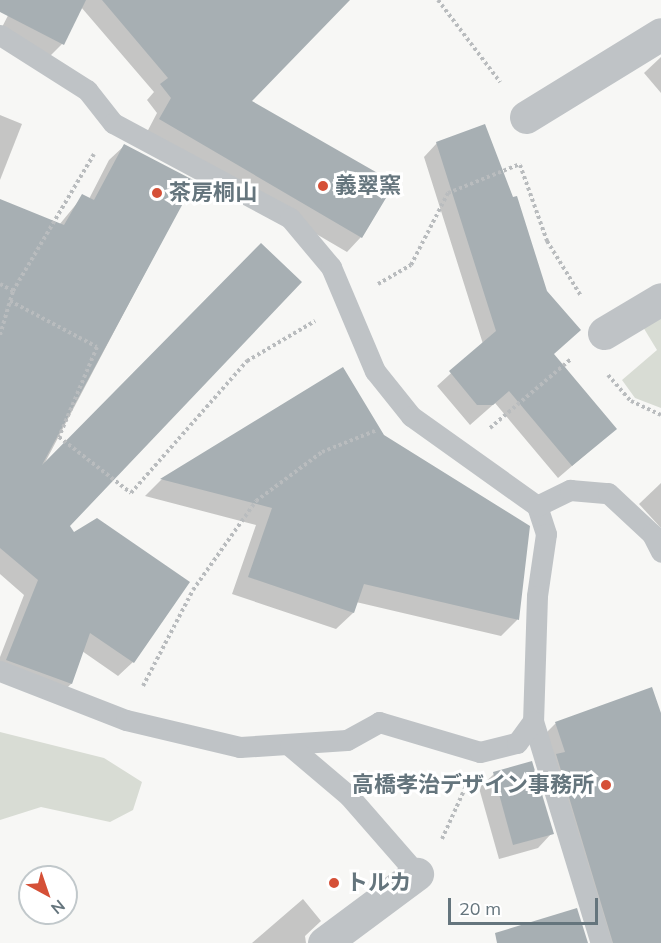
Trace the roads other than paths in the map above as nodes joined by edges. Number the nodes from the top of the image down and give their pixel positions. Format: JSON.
{"nodes":[{"id":1,"x":661,"y":34,"type":"edge"},
{"id":2,"x":0,"y":35,"type":"edge"},
{"id":3,"x":526,"y":117,"type":"road end"},
{"id":4,"x":661,"y":299,"type":"edge"},
{"id":5,"x":594,"y":340,"type":"road end"},
{"id":6,"x":537,"y":506,"type":"junction"},
{"id":7,"x":661,"y":552,"type":"edge"},
{"id":8,"x":0,"y":671,"type":"edge"},
{"id":9,"x":533,"y":721,"type":"junction"},
{"id":10,"x":290,"y":746,"type":"junction"},
{"id":11,"x":417,"y":874,"type":"joint"},
{"id":12,"x":324,"y":943,"type":"edge"},
{"id":13,"x":601,"y":943,"type":"edge"}],
"edges":[{"from":1,"to":3,"type":"street"},
{"from":2,"to":6,"type":"lane"},
{"from":4,"to":5,"type":"street"},
{"from":6,"to":7,"type":"lane"},
{"from":6,"to":9,"type":"lane"},
{"from":8,"to":10,"type":"lane"},
{"from":9,"to":10,"type":"lane"},
{"from":9,"to":13,"type":"lane"},
{"from":10,"to":11,"type":"lane"},
{"from":11,"to":12,"type":"street"}]}
